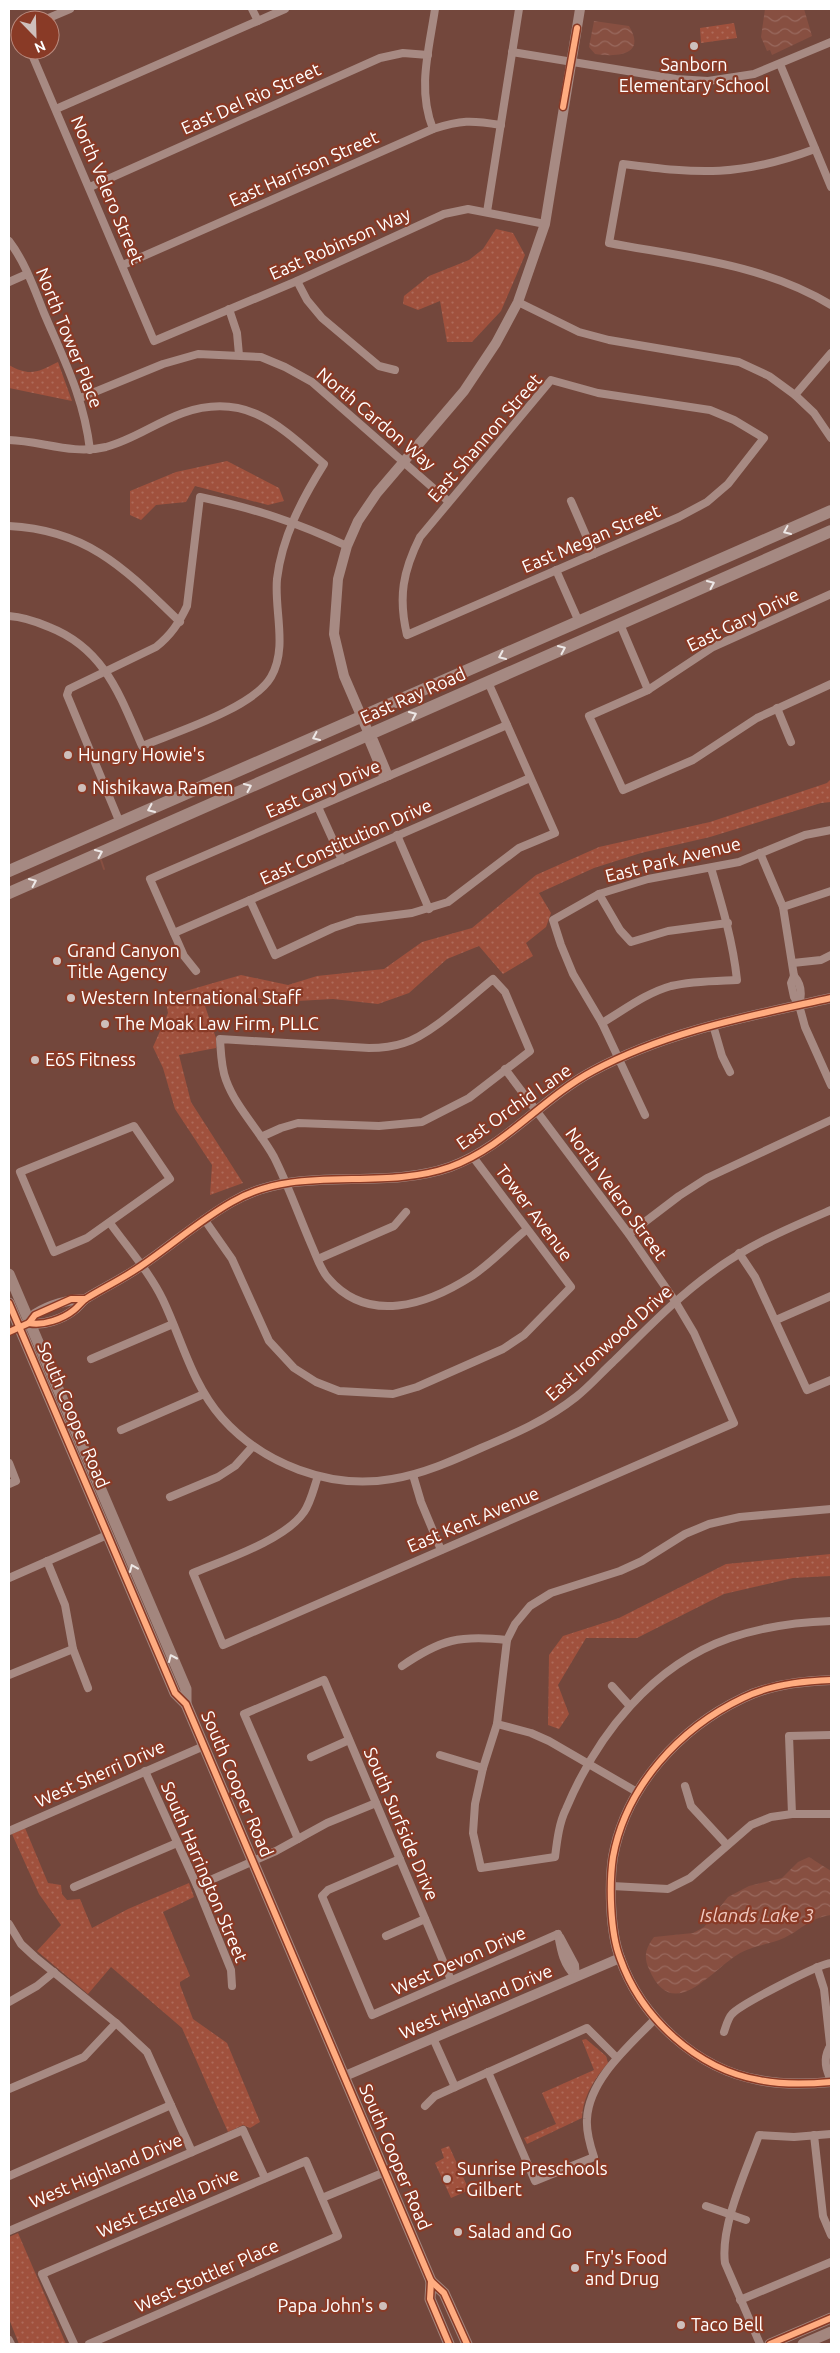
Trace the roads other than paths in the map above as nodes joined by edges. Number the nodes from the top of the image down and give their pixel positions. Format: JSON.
{"nodes":[{"id":1,"x":252,"y":9,"type":"edge"},
{"id":2,"x":285,"y":9,"type":"edge"},
{"id":3,"x":435,"y":9,"type":"edge"},
{"id":4,"x":520,"y":9,"type":"edge"},
{"id":5,"x":580,"y":9,"type":"edge"},
{"id":6,"x":258,"y":20,"type":"junction"},
{"id":7,"x":831,"y":42,"type":"edge"},
{"id":8,"x":512,"y":52,"type":"junction"},
{"id":9,"x":428,"y":55,"type":"junction"},
{"id":10,"x":34,"y":60,"type":"edge"},
{"id":11,"x":572,"y":62,"type":"junction"},
{"id":12,"x":780,"y":64,"type":"junction"},
{"id":13,"x":56,"y":109,"type":"junction"},
{"id":14,"x":501,"y":125,"type":"junction"},
{"id":15,"x":433,"y":129,"type":"junction"},
{"id":16,"x":814,"y":149,"type":"junction"},
{"id":17,"x":90,"y":187,"type":"junction"},
{"id":18,"x":831,"y":187,"type":"edge"},
{"id":19,"x":487,"y":212,"type":"junction"},
{"id":20,"x":545,"y":224,"type":"junction"},
{"id":21,"x":9,"y":241,"type":"edge"},
{"id":22,"x":123,"y":265,"type":"junction"},
{"id":23,"x":27,"y":274,"type":"junction"},
{"id":24,"x":297,"y":281,"type":"junction"},
{"id":25,"x":9,"y":282,"type":"edge"},
{"id":26,"x":518,"y":302,"type":"junction"},
{"id":27,"x":831,"y":305,"type":"edge"},
{"id":28,"x":229,"y":309,"type":"junction"},
{"id":29,"x":154,"y":342,"type":"joint"},
{"id":30,"x":831,"y":353,"type":"edge"},
{"id":31,"x":240,"y":355,"type":"junction"},
{"id":32,"x":395,"y":370,"type":"dead end"},
{"id":33,"x":795,"y":395,"type":"junction"},
{"id":34,"x":80,"y":398,"type":"junction"},
{"id":35,"x":764,"y":438,"type":"joint"},
{"id":36,"x":831,"y":438,"type":"edge"},
{"id":37,"x":9,"y":440,"type":"edge"},
{"id":38,"x":90,"y":450,"type":"junction"},
{"id":39,"x":404,"y":461,"type":"junction"},
{"id":40,"x":448,"y":501,"type":"junction"},
{"id":41,"x":571,"y":501,"type":"dead end"},
{"id":42,"x":831,"y":511,"type":"edge"},
{"id":43,"x":293,"y":521,"type":"junction"},
{"id":44,"x":9,"y":526,"type":"edge"},
{"id":45,"x":831,"y":531,"type":"edge"},
{"id":46,"x":347,"y":546,"type":"junction"},
{"id":47,"x":594,"y":554,"type":"junction"},
{"id":48,"x":556,"y":570,"type":"junction"},
{"id":49,"x":831,"y":594,"type":"edge"},
{"id":50,"x":9,"y":616,"type":"edge"},
{"id":51,"x":180,"y":622,"type":"junction"},
{"id":52,"x":579,"y":622,"type":"junction"},
{"id":53,"x":620,"y":624,"type":"junction"},
{"id":54,"x":407,"y":635,"type":"joint"},
{"id":55,"x":107,"y":672,"type":"junction"},
{"id":56,"x":488,"y":682,"type":"junction"},
{"id":57,"x":831,"y":684,"type":"edge"},
{"id":58,"x":648,"y":690,"type":"junction"},
{"id":59,"x":777,"y":708,"type":"junction"},
{"id":60,"x":361,"y":717,"type":"junction"},
{"id":61,"x":507,"y":725,"type":"junction"},
{"id":62,"x":369,"y":734,"type":"junction"},
{"id":63,"x":791,"y":742,"type":"dead end"},
{"id":64,"x":387,"y":777,"type":"junction"},
{"id":65,"x":530,"y":778,"type":"junction"},
{"id":66,"x":318,"y":807,"type":"junction"},
{"id":67,"x":120,"y":823,"type":"junction"},
{"id":68,"x":831,"y":830,"type":"edge"},
{"id":69,"x":398,"y":835,"type":"junction"},
{"id":70,"x":760,"y":853,"type":"junction"},
{"id":71,"x":48,"y":854,"type":"junction"},
{"id":72,"x":342,"y":860,"type":"junction"},
{"id":73,"x":711,"y":868,"type":"junction"},
{"id":74,"x":9,"y":871,"type":"edge"},
{"id":75,"x":55,"y":873,"type":"junction"},
{"id":76,"x":831,"y":891,"type":"edge"},
{"id":77,"x":9,"y":893,"type":"edge"},
{"id":78,"x":599,"y":894,"type":"junction"},
{"id":79,"x":250,"y":900,"type":"junction"},
{"id":80,"x":783,"y":907,"type":"junction"},
{"id":81,"x":429,"y":909,"type":"junction"},
{"id":82,"x":728,"y":923,"type":"junction"},
{"id":83,"x":174,"y":934,"type":"junction"},
{"id":84,"x":831,"y":955,"type":"edge"},
{"id":85,"x":793,"y":963,"type":"junction"},
{"id":86,"x":196,"y":970,"type":"dead end"},
{"id":87,"x":831,"y":998,"type":"edge"},
{"id":88,"x":799,"y":1005,"type":"junction"},
{"id":89,"x":602,"y":1024,"type":"junction"},
{"id":90,"x":713,"y":1025,"type":"junction"},
{"id":91,"x":618,"y":1058,"type":"junction"},
{"id":92,"x":505,"y":1069,"type":"junction"},
{"id":93,"x":730,"y":1072,"type":"dead end"},
{"id":94,"x":831,"y":1085,"type":"edge"},
{"id":95,"x":536,"y":1111,"type":"junction"},
{"id":96,"x":645,"y":1115,"type":"dead end"},
{"id":97,"x":831,"y":1120,"type":"edge"},
{"id":98,"x":261,"y":1137,"type":"junction"},
{"id":99,"x":473,"y":1157,"type":"junction"},
{"id":100,"x":285,"y":1183,"type":"junction"},
{"id":101,"x":831,"y":1210,"type":"edge"},
{"id":102,"x":406,"y":1212,"type":"dead end"},
{"id":103,"x":204,"y":1219,"type":"junction"},
{"id":104,"x":110,"y":1223,"type":"junction"},
{"id":105,"x":526,"y":1230,"type":"junction"},
{"id":106,"x":629,"y":1234,"type":"junction"},
{"id":107,"x":739,"y":1253,"type":"junction"},
{"id":108,"x":318,"y":1259,"type":"junction"},
{"id":109,"x":141,"y":1266,"type":"junction"},
{"id":110,"x":9,"y":1274,"type":"edge"},
{"id":111,"x":831,"y":1296,"type":"edge"},
{"id":112,"x":676,"y":1301,"type":"junction"},
{"id":113,"x":9,"y":1303,"type":"edge"},
{"id":114,"x":776,"y":1320,"type":"junction"},
{"id":115,"x":173,"y":1324,"type":"junction"},
{"id":116,"x":19,"y":1328,"type":"edge"},
{"id":117,"x":90,"y":1359,"type":"dead end"},
{"id":118,"x":831,"y":1380,"type":"edge"},
{"id":119,"x":204,"y":1394,"type":"junction"},
{"id":120,"x":734,"y":1423,"type":"joint"},
{"id":121,"x":121,"y":1430,"type":"dead end"},
{"id":122,"x":253,"y":1446,"type":"junction"},
{"id":123,"x":9,"y":1463,"type":"edge"},
{"id":124,"x":413,"y":1474,"type":"junction"},
{"id":125,"x":318,"y":1476,"type":"junction"},
{"id":126,"x":12,"y":1483,"type":"edge"},
{"id":127,"x":170,"y":1497,"type":"dead end"},
{"id":128,"x":831,"y":1509,"type":"edge"},
{"id":129,"x":112,"y":1533,"type":"junction"},
{"id":130,"x":441,"y":1550,"type":"junction"},
{"id":131,"x":47,"y":1562,"type":"junction"},
{"id":132,"x":9,"y":1578,"type":"edge"},
{"id":133,"x":831,"y":1621,"type":"edge"},
{"id":134,"x":507,"y":1640,"type":"junction"},
{"id":135,"x":73,"y":1650,"type":"junction"},
{"id":136,"x":402,"y":1666,"type":"dead end"},
{"id":137,"x":9,"y":1676,"type":"edge"},
{"id":138,"x":831,"y":1680,"type":"edge"},
{"id":139,"x":612,"y":1686,"type":"dead end"},
{"id":140,"x":88,"y":1688,"type":"dead end"},
{"id":141,"x":629,"y":1705,"type":"junction"},
{"id":142,"x":497,"y":1724,"type":"junction"},
{"id":143,"x":831,"y":1735,"type":"edge"},
{"id":144,"x":349,"y":1740,"type":"junction"},
{"id":145,"x":204,"y":1746,"type":"junction"},
{"id":146,"x":440,"y":1755,"type":"dead end"},
{"id":147,"x":311,"y":1756,"type":"dead end"},
{"id":148,"x":588,"y":1764,"type":"junction"},
{"id":149,"x":483,"y":1768,"type":"junction"},
{"id":150,"x":145,"y":1771,"type":"junction"},
{"id":151,"x":685,"y":1786,"type":"dead end"},
{"id":152,"x":637,"y":1792,"type":"junction"},
{"id":153,"x":376,"y":1803,"type":"junction"},
{"id":154,"x":792,"y":1814,"type":"junction"},
{"id":155,"x":831,"y":1814,"type":"edge"},
{"id":156,"x":9,"y":1831,"type":"edge"},
{"id":157,"x":298,"y":1839,"type":"junction"},
{"id":158,"x":177,"y":1843,"type":"junction"},
{"id":159,"x":727,"y":1845,"type":"junction"},
{"id":160,"x":400,"y":1859,"type":"junction"},
{"id":161,"x":253,"y":1861,"type":"junction"},
{"id":162,"x":197,"y":1886,"type":"junction"},
{"id":163,"x":612,"y":1886,"type":"junction"},
{"id":164,"x":74,"y":1887,"type":"dead end"},
{"id":165,"x":425,"y":1919,"type":"junction"},
{"id":166,"x":9,"y":1924,"type":"edge"},
{"id":167,"x":386,"y":1936,"type":"dead end"},
{"id":168,"x":620,"y":1958,"type":"junction"},
{"id":169,"x":831,"y":1963,"type":"edge"},
{"id":170,"x":817,"y":1967,"type":"junction"},
{"id":171,"x":54,"y":1972,"type":"junction"},
{"id":172,"x":576,"y":1977,"type":"junction"},
{"id":173,"x":451,"y":1980,"type":"junction"},
{"id":174,"x":232,"y":1986,"type":"dead end"},
{"id":175,"x":9,"y":2002,"type":"edge"},
{"id":176,"x":655,"y":2019,"type":"junction"},
{"id":177,"x":116,"y":2023,"type":"junction"},
{"id":178,"x":724,"y":2032,"type":"dead end"},
{"id":179,"x":433,"y":2038,"type":"junction"},
{"id":180,"x":830,"y":2050,"type":"edge"},
{"id":181,"x":617,"y":2058,"type":"junction"},
{"id":182,"x":488,"y":2072,"type":"junction"},
{"id":183,"x":345,"y":2076,"type":"junction"},
{"id":184,"x":831,"y":2081,"type":"edge"},
{"id":185,"x":455,"y":2087,"type":"junction"},
{"id":186,"x":9,"y":2089,"type":"edge"},
{"id":187,"x":171,"y":2105,"type":"junction"},
{"id":188,"x":425,"y":2106,"type":"dead end"},
{"id":189,"x":831,"y":2134,"type":"edge"},
{"id":190,"x":814,"y":2135,"type":"junction"},
{"id":191,"x":192,"y":2152,"type":"junction"},
{"id":192,"x":385,"y":2172,"type":"junction"},
{"id":193,"x":9,"y":2176,"type":"edge"},
{"id":194,"x":265,"y":2178,"type":"junction"},
{"id":195,"x":322,"y":2198,"type":"junction"},
{"id":196,"x":706,"y":2206,"type":"dead end"},
{"id":197,"x":731,"y":2216,"type":"junction"},
{"id":198,"x":746,"y":2220,"type":"dead end"},
{"id":199,"x":9,"y":2231,"type":"edge"},
{"id":200,"x":831,"y":2235,"type":"edge"},
{"id":201,"x":831,"y":2262,"type":"edge"},
{"id":202,"x":431,"y":2281,"type":"junction"},
{"id":203,"x":740,"y":2300,"type":"junction"},
{"id":204,"x":831,"y":2318,"type":"edge"},
{"id":205,"x":831,"y":2332,"type":"edge"},
{"id":206,"x":9,"y":2340,"type":"edge"},
{"id":207,"x":10,"y":2344,"type":"edge"},
{"id":208,"x":74,"y":2344,"type":"edge"},
{"id":209,"x":89,"y":2344,"type":"edge"},
{"id":210,"x":449,"y":2344,"type":"edge"},
{"id":211,"x":468,"y":2344,"type":"edge"},
{"id":212,"x":760,"y":2344,"type":"edge"},
{"id":213,"x":770,"y":2344,"type":"edge"},
{"id":214,"x":803,"y":2344,"type":"edge"}],
"edges":[{"from":1,"to":6,"type":"street"},
{"from":2,"to":6,"type":"street"},
{"from":3,"to":9,"type":"street"},
{"from":4,"to":8,"type":"street"},
{"from":5,"to":11,"type":"street"},
{"from":6,"to":13,"type":"street"},
{"from":7,"to":12,"type":"street"},
{"from":8,"to":11,"type":"street"},
{"from":8,"to":14,"type":"street"},
{"from":9,"to":15,"type":"street"},
{"from":9,"to":17,"type":"street","name":"East Del Rio Street"},
{"from":10,"to":13,"type":"street","name":"North Velero Street"},
{"from":11,"to":12,"type":"street"},
{"from":11,"to":20,"type":"street"},
{"from":12,"to":16,"type":"street"},
{"from":13,"to":17,"type":"street","name":"North Velero Street"},
{"from":14,"to":15,"type":"street","name":"East Harrison Street"},
{"from":14,"to":19,"type":"street"},
{"from":15,"to":22,"type":"street","name":"East Harrison Street"},
{"from":16,"to":18,"type":"street"},
{"from":16,"to":27,"type":"street"},
{"from":17,"to":22,"type":"street","name":"North Velero Street"},
{"from":19,"to":20,"type":"street","name":"East Robinson Way"},
{"from":19,"to":24,"type":"street","name":"East Robinson Way"},
{"from":20,"to":26,"type":"street"},
{"from":21,"to":23,"type":"street","name":"North Tower Place"},
{"from":22,"to":29,"type":"street","name":"North Velero Street"},
{"from":23,"to":25,"type":"street"},
{"from":23,"to":34,"type":"street","name":"North Tower Place"},
{"from":24,"to":28,"type":"street","name":"East Robinson Way"},
{"from":24,"to":32,"type":"street"},
{"from":26,"to":33,"type":"street"},
{"from":26,"to":39,"type":"street"},
{"from":28,"to":29,"type":"street","name":"East Robinson Way"},
{"from":28,"to":31,"type":"street"},
{"from":30,"to":33,"type":"street"},
{"from":31,"to":34,"type":"street","name":"North Cardon Way"},
{"from":31,"to":39,"type":"street","name":"North Cardon Way"},
{"from":33,"to":36,"type":"street"},
{"from":34,"to":38,"type":"street","name":"North Tower Place"},
{"from":35,"to":40,"type":"street","name":"East Shannon Street"},
{"from":35,"to":47,"type":"street","name":"East Megan Street"},
{"from":37,"to":38,"type":"street"},
{"from":38,"to":43,"type":"street"},
{"from":39,"to":40,"type":"street","name":"North Cardon Way"},
{"from":39,"to":46,"type":"street"},
{"from":40,"to":54,"type":"street","name":"East Shannon Street"},
{"from":41,"to":47,"type":"street"},
{"from":42,"to":52,"type":"main road","name":"East Ray Road","one_way":true},
{"from":43,"to":46,"type":"street"},
{"from":43,"to":51,"type":"street"},
{"from":43,"to":55,"type":"street"},
{"from":44,"to":51,"type":"street"},
{"from":53,"to":45,"type":"main road","name":"East Ray Road","one_way":true},
{"from":46,"to":60,"type":"street"},
{"from":47,"to":48,"type":"street","name":"East Megan Street"},
{"from":48,"to":52,"type":"street"},
{"from":48,"to":54,"type":"street","name":"East Megan Street"},
{"from":49,"to":58,"type":"street","name":"East Gary Drive"},
{"from":50,"to":55,"type":"street"},
{"from":51,"to":55,"type":"street"},
{"from":52,"to":60,"type":"main road","name":"East Ray Road","one_way":true},
{"from":56,"to":53,"type":"main road","name":"East Ray Road","one_way":true},
{"from":53,"to":58,"type":"street"},
{"from":55,"to":67,"type":"street"},
{"from":56,"to":61,"type":"street"},
{"from":62,"to":56,"type":"main road","name":"East Ray Road","one_way":true},
{"from":57,"to":59,"type":"street"},
{"from":58,"to":59,"type":"street","name":"East Gary Drive"},
{"from":59,"to":63,"type":"street"},
{"from":60,"to":62,"type":"street"},
{"from":60,"to":67,"type":"main road","name":"East Ray Road","one_way":true},
{"from":61,"to":64,"type":"street","name":"East Gary Drive"},
{"from":61,"to":65,"type":"street"},
{"from":62,"to":64,"type":"street"},
{"from":75,"to":62,"type":"main road","name":"East Ray Road","one_way":true},
{"from":64,"to":66,"type":"street","name":"East Gary Drive"},
{"from":65,"to":69,"type":"street","name":"East Constitution Drive"},
{"from":65,"to":81,"type":"street"},
{"from":66,"to":72,"type":"street"},
{"from":66,"to":83,"type":"street","name":"East Gary Drive"},
{"from":67,"to":71,"type":"main road","name":"East Ray Road"},
{"from":68,"to":70,"type":"street","name":"East Park Avenue"},
{"from":69,"to":72,"type":"street","name":"East Constitution Drive"},
{"from":69,"to":81,"type":"street"},
{"from":70,"to":73,"type":"street","name":"East Park Avenue"},
{"from":70,"to":80,"type":"street"},
{"from":71,"to":74,"type":"main road","name":"East Ray Road"},
{"from":71,"to":75,"type":"main road"},
{"from":72,"to":79,"type":"street","name":"East Constitution Drive"},
{"from":73,"to":78,"type":"street","name":"East Park Avenue"},
{"from":73,"to":82,"type":"street"},
{"from":77,"to":75,"type":"main road","name":"East Ray Road","one_way":true},
{"from":76,"to":80,"type":"street"},
{"from":78,"to":82,"type":"street"},
{"from":78,"to":89,"type":"street","name":"East Park Avenue"},
{"from":79,"to":81,"type":"street"},
{"from":79,"to":83,"type":"street","name":"East Constitution Drive"},
{"from":80,"to":85,"type":"street"},
{"from":82,"to":89,"type":"street"},
{"from":83,"to":86,"type":"street"},
{"from":84,"to":85,"type":"street"},
{"from":85,"to":88,"type":"street"},
{"from":87,"to":88,"type":"street","name":"East Orchid Lane"},
{"from":88,"to":90,"type":"street","name":"East Orchid Lane"},
{"from":88,"to":94,"type":"street"},
{"from":89,"to":91,"type":"street"},
{"from":90,"to":91,"type":"street","name":"East Orchid Lane"},
{"from":90,"to":93,"type":"street"},
{"from":91,"to":95,"type":"street","name":"East Orchid Lane"},
{"from":91,"to":96,"type":"street"},
{"from":92,"to":95,"type":"street","name":"North Velero Street"},
{"from":92,"to":98,"type":"street"},
{"from":92,"to":98,"type":"street"},
{"from":95,"to":99,"type":"street","name":"East Orchid Lane"},
{"from":95,"to":106,"type":"street","name":"North Velero Street"},
{"from":97,"to":106,"type":"street"},
{"from":98,"to":100,"type":"street"},
{"from":99,"to":100,"type":"street","name":"East Orchid Lane"},
{"from":99,"to":105,"type":"street","name":"Tower Avenue"},
{"from":100,"to":103,"type":"street","name":"East Orchid Lane"},
{"from":100,"to":108,"type":"street"},
{"from":101,"to":107,"type":"street","name":"East Ironwood Drive"},
{"from":102,"to":108,"type":"street"},
{"from":103,"to":105,"type":"street","name":"Tower Avenue"},
{"from":103,"to":109,"type":"street","name":"East Orchid Lane"},
{"from":104,"to":104,"type":"street"},
{"from":104,"to":109,"type":"street","name":"East Ironwood Drive"},
{"from":105,"to":108,"type":"street"},
{"from":106,"to":112,"type":"street","name":"North Velero Street"},
{"from":107,"to":112,"type":"street","name":"East Ironwood Drive"},
{"from":107,"to":114,"type":"street"},
{"from":109,"to":115,"type":"street","name":"East Ironwood Drive"},
{"from":109,"to":116,"type":"street","name":"East Orchid Lane"},
{"from":110,"to":116,"type":"main road","name":"South Cooper Road"},
{"from":111,"to":114,"type":"street"},
{"from":112,"to":120,"type":"street","name":"North Velero Street"},
{"from":112,"to":124,"type":"street","name":"East Ironwood Drive"},
{"from":113,"to":116,"type":"main road","name":"South Cooper Road"},
{"from":114,"to":118,"type":"street"},
{"from":115,"to":117,"type":"street"},
{"from":115,"to":119,"type":"street","name":"East Ironwood Drive"},
{"from":116,"to":129,"type":"main road","name":"South Cooper Road"},
{"from":119,"to":121,"type":"street"},
{"from":119,"to":122,"type":"street","name":"East Ironwood Drive"},
{"from":120,"to":130,"type":"street","name":"East Kent Avenue"},
{"from":122,"to":125,"type":"street","name":"East Ironwood Drive"},
{"from":122,"to":127,"type":"street"},
{"from":123,"to":126,"type":"street"},
{"from":124,"to":125,"type":"street","name":"East Ironwood Drive"},
{"from":124,"to":130,"type":"street"},
{"from":125,"to":130,"type":"street","name":"East Kent Avenue"},
{"from":128,"to":134,"type":"street"},
{"from":129,"to":131,"type":"street"},
{"from":129,"to":145,"type":"main road","name":"South Cooper Road"},
{"from":131,"to":132,"type":"street"},
{"from":131,"to":135,"type":"street"},
{"from":133,"to":141,"type":"street"},
{"from":134,"to":136,"type":"street"},
{"from":134,"to":142,"type":"street"},
{"from":135,"to":137,"type":"street"},
{"from":135,"to":140,"type":"street"},
{"from":138,"to":152,"type":"street"},
{"from":139,"to":141,"type":"street"},
{"from":141,"to":148,"type":"street"},
{"from":142,"to":148,"type":"street"},
{"from":142,"to":149,"type":"street"},
{"from":143,"to":154,"type":"street"},
{"from":144,"to":147,"type":"street"},
{"from":144,"to":153,"type":"street","name":"South Surfside Drive"},
{"from":144,"to":157,"type":"street","name":"South Surfside Drive"},
{"from":145,"to":150,"type":"street","name":"West Sherri Drive"},
{"from":145,"to":161,"type":"main road","name":"South Cooper Road"},
{"from":146,"to":149,"type":"street"},
{"from":148,"to":149,"type":"street"},
{"from":148,"to":152,"type":"street"},
{"from":150,"to":156,"type":"street","name":"West Sherri Drive"},
{"from":150,"to":158,"type":"street","name":"South Harrington Street"},
{"from":151,"to":159,"type":"street"},
{"from":152,"to":163,"type":"street"},
{"from":153,"to":157,"type":"street"},
{"from":153,"to":160,"type":"street","name":"South Surfside Drive"},
{"from":154,"to":155,"type":"street"},
{"from":154,"to":159,"type":"street"},
{"from":157,"to":161,"type":"street"},
{"from":158,"to":162,"type":"street","name":"South Harrington Street"},
{"from":158,"to":164,"type":"street"},
{"from":159,"to":163,"type":"street"},
{"from":160,"to":165,"type":"street","name":"South Surfside Drive"},
{"from":160,"to":173,"type":"street","name":"West Devon Drive"},
{"from":161,"to":162,"type":"street"},
{"from":161,"to":183,"type":"main road","name":"South Cooper Road"},
{"from":162,"to":174,"type":"street","name":"South Harrington Street"},
{"from":163,"to":168,"type":"street"},
{"from":165,"to":167,"type":"street"},
{"from":165,"to":173,"type":"street","name":"South Surfside Drive"},
{"from":166,"to":171,"type":"street"},
{"from":168,"to":172,"type":"street","name":"West Highland Drive"},
{"from":168,"to":176,"type":"street"},
{"from":169,"to":170,"type":"street"},
{"from":170,"to":178,"type":"street"},
{"from":170,"to":180,"type":"street"},
{"from":171,"to":175,"type":"street"},
{"from":171,"to":177,"type":"street"},
{"from":172,"to":173,"type":"street","name":"West Devon Drive"},
{"from":172,"to":179,"type":"street","name":"West Highland Drive"},
{"from":176,"to":181,"type":"street"},
{"from":176,"to":184,"type":"street"},
{"from":177,"to":186,"type":"street"},
{"from":177,"to":187,"type":"street"},
{"from":179,"to":183,"type":"street","name":"West Highland Drive"},
{"from":179,"to":185,"type":"street"},
{"from":180,"to":184,"type":"street"},
{"from":181,"to":182,"type":"street"},
{"from":181,"to":182,"type":"street"},
{"from":182,"to":185,"type":"street"},
{"from":183,"to":192,"type":"main road","name":"South Cooper Road"},
{"from":185,"to":188,"type":"street"},
{"from":187,"to":191,"type":"street"},
{"from":187,"to":193,"type":"street"},
{"from":189,"to":190,"type":"street"},
{"from":190,"to":197,"type":"street"},
{"from":190,"to":200,"type":"street"},
{"from":191,"to":194,"type":"street","name":"West Highland Drive"},
{"from":191,"to":199,"type":"street","name":"West Highland Drive"},
{"from":192,"to":195,"type":"street"},
{"from":192,"to":202,"type":"main road","name":"South Cooper Road"},
{"from":194,"to":195,"type":"street","name":"West Estrella Drive"},
{"from":194,"to":208,"type":"street","name":"West Estrella Drive"},
{"from":195,"to":209,"type":"street","name":"West Stottler Place"},
{"from":196,"to":197,"type":"street"},
{"from":197,"to":198,"type":"street"},
{"from":197,"to":203,"type":"street"},
{"from":201,"to":203,"type":"street"},
{"from":202,"to":210,"type":"main road","name":"South Cooper Road"},
{"from":202,"to":211,"type":"main road","name":"South Cooper Road"},
{"from":203,"to":212,"type":"street"},
{"from":204,"to":213,"type":"main road"},
{"from":205,"to":214,"type":"main road"},
{"from":206,"to":207,"type":"street"}]}
